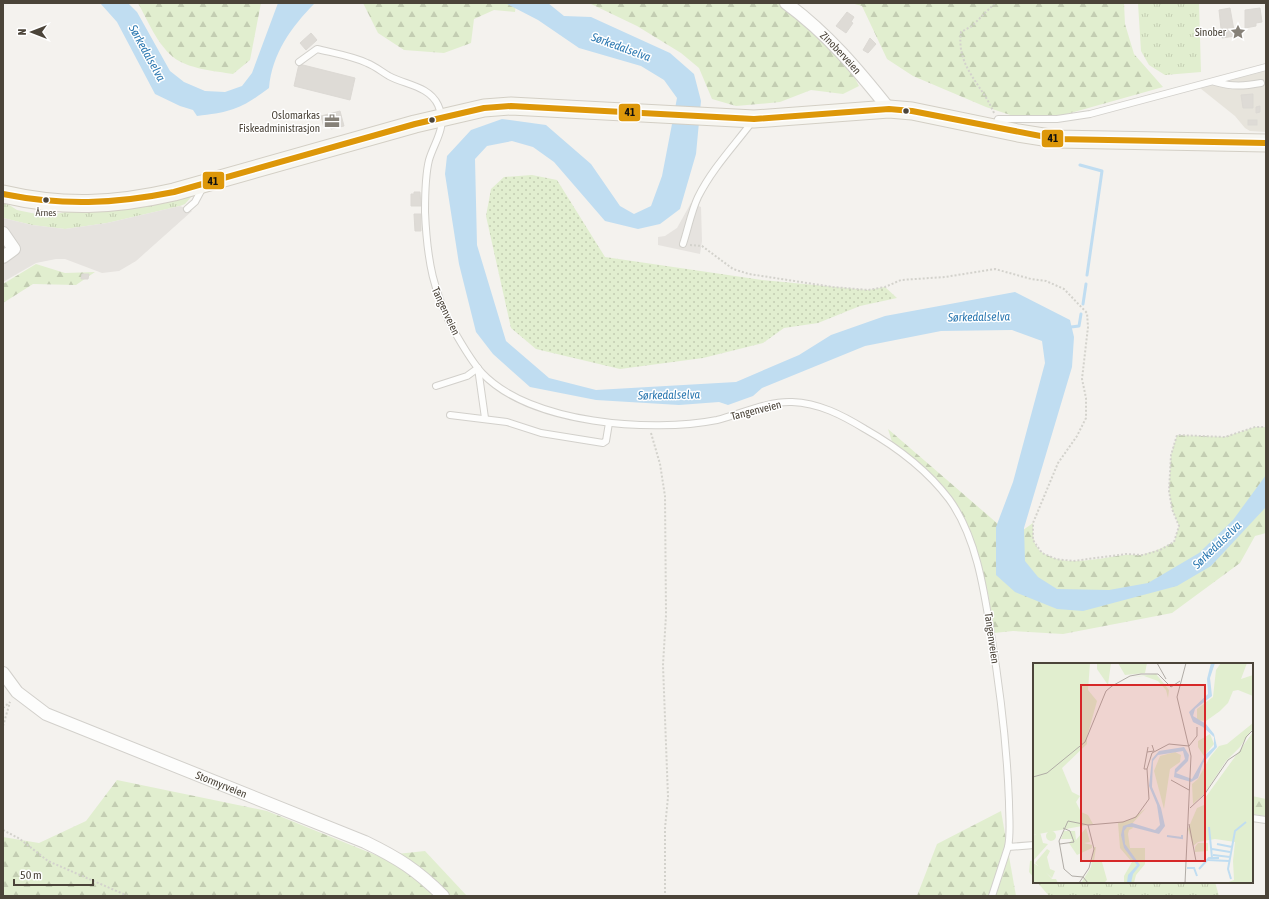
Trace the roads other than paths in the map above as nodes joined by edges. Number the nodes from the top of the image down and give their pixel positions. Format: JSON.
{"nodes":[{"id":1,"x":786,"y":3,"type":"edge"},
{"id":2,"x":299,"y":62,"type":"dead end"},
{"id":3,"x":1266,"y":67,"type":"edge"},
{"id":4,"x":1214,"y":81,"type":"junction"},
{"id":5,"x":1261,"y":83,"type":"dead end"},
{"id":6,"x":889,"y":109,"type":"junction"},
{"id":7,"x":442,"y":117,"type":"junction"},
{"id":8,"x":754,"y":119,"type":"junction"},
{"id":9,"x":996,"y":124,"type":"junction"},
{"id":10,"x":1266,"y":143,"type":"edge"},
{"id":11,"x":205,"y":184,"type":"junction"},
{"id":12,"x":3,"y":194,"type":"edge"},
{"id":13,"x":187,"y":209,"type":"dead end"},
{"id":14,"x":3,"y":233,"type":"edge"},
{"id":15,"x":683,"y":244,"type":"road end"},
{"id":16,"x":3,"y":257,"type":"edge"},
{"id":17,"x":478,"y":368,"type":"junction"},
{"id":18,"x":436,"y":386,"type":"dead end"},
{"id":19,"x":450,"y":415,"type":"dead end"},
{"id":20,"x":485,"y":418,"type":"junction"},
{"id":21,"x":609,"y":423,"type":"junction"},
{"id":22,"x":3,"y":673,"type":"edge"},
{"id":23,"x":1253,"y":818,"type":"edge"},
{"id":24,"x":1266,"y":820,"type":"edge"},
{"id":25,"x":1033,"y":845,"type":"edge"},
{"id":26,"x":1008,"y":847,"type":"junction"},
{"id":27,"x":443,"y":896,"type":"edge"},
{"id":28,"x":992,"y":896,"type":"edge"}],
"edges":[{"from":1,"to":6,"type":"street","name":"Zinoberveien"},
{"from":2,"to":7,"type":"lane"},
{"from":3,"to":4,"type":"lane"},
{"from":4,"to":5,"type":"lane"},
{"from":4,"to":9,"type":"lane"},
{"from":6,"to":8,"type":"street"},
{"from":6,"to":9,"type":"street"},
{"from":7,"to":8,"type":"street"},
{"from":7,"to":11,"type":"street"},
{"from":7,"to":17,"type":"lane","name":"Tangenveien"},
{"from":8,"to":15,"type":"lane"},
{"from":9,"to":10,"type":"street"},
{"from":11,"to":12,"type":"street"},
{"from":11,"to":13,"type":"lane"},
{"from":14,"to":16,"type":"street"},
{"from":17,"to":18,"type":"lane"},
{"from":17,"to":20,"type":"lane"},
{"from":17,"to":21,"type":"lane","name":"Tangenveien"},
{"from":19,"to":20,"type":"lane"},
{"from":20,"to":21,"type":"lane"},
{"from":21,"to":26,"type":"lane","name":"Tangenveien"},
{"from":22,"to":27,"type":"street","name":"Stormyrveien"},
{"from":23,"to":24,"type":"lane"},
{"from":25,"to":26,"type":"lane"},
{"from":26,"to":28,"type":"lane","name":"Tangenveien"}]}
